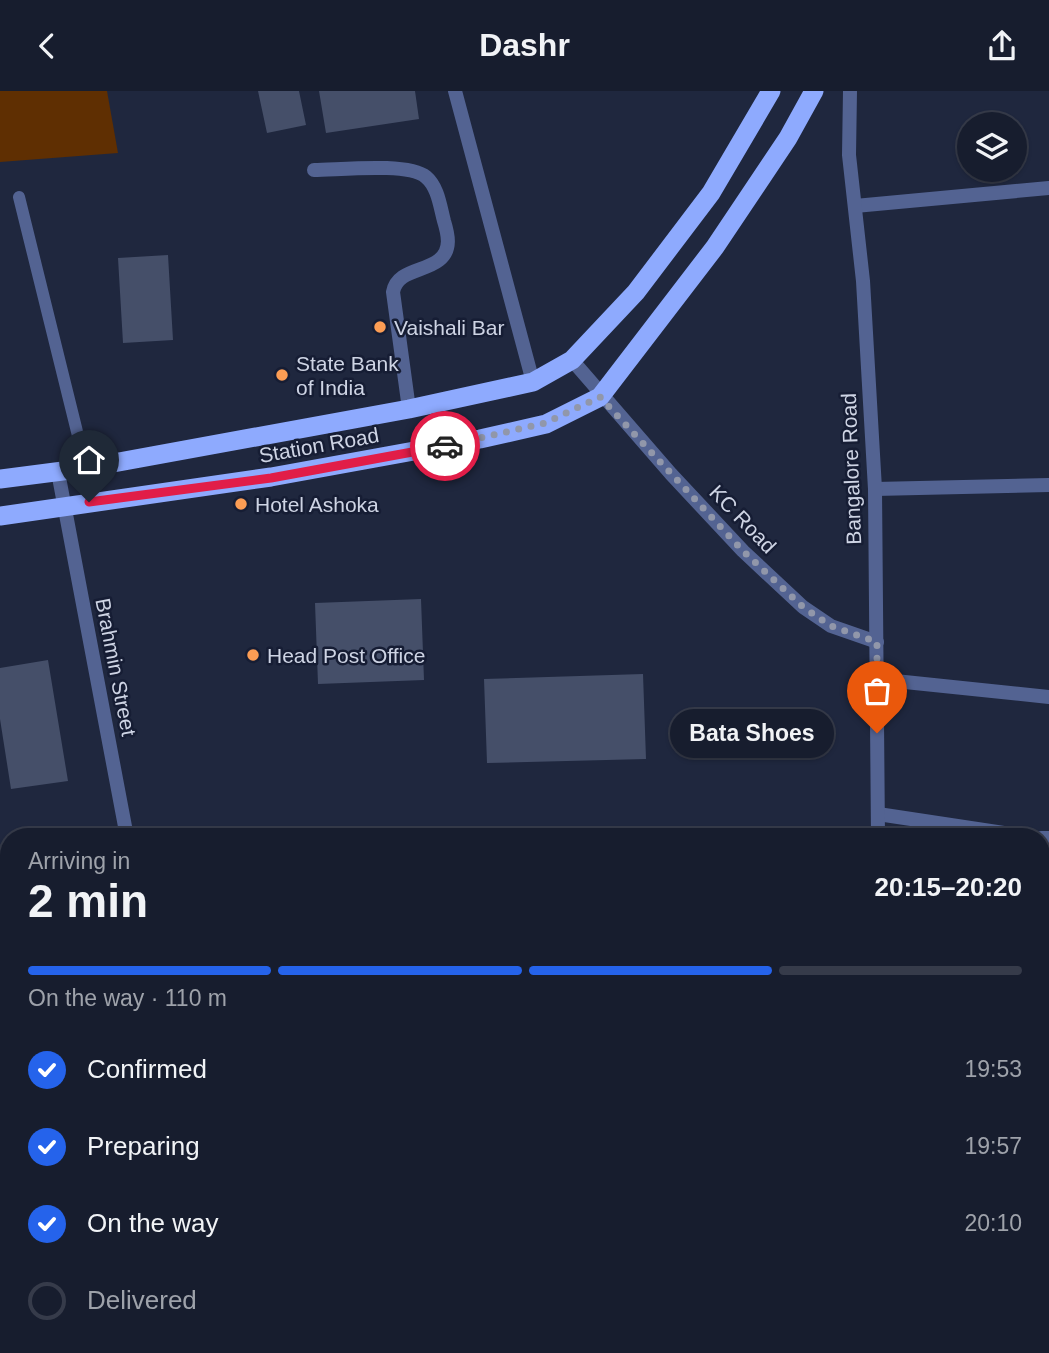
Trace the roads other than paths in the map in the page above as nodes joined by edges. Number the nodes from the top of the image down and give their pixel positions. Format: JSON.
{"nodes":[{"id":1,"x":455,"y":91,"type":"edge"},
{"id":2,"x":771,"y":91,"type":"edge"},
{"id":3,"x":814,"y":91,"type":"edge"},
{"id":4,"x":847,"y":95,"type":"edge"},
{"id":5,"x":314,"y":170,"type":"dead end"},
{"id":6,"x":1049,"y":188,"type":"edge"},
{"id":7,"x":19,"y":197,"type":"dead end"},
{"id":8,"x":855,"y":206,"type":"junction"},
{"id":9,"x":572,"y":360,"type":"junction"},
{"id":10,"x":533,"y":382,"type":"junction"},
{"id":11,"x":600,"y":397,"type":"junction"},
{"id":12,"x":409,"y":409,"type":"junction"},
{"id":13,"x":86,"y":468,"type":"junction"},
{"id":14,"x":58,"y":472,"type":"junction"},
{"id":15,"x":0,"y":479,"type":"edge"},
{"id":16,"x":1049,"y":485,"type":"edge"},
{"id":17,"x":875,"y":489,"type":"junction"},
{"id":18,"x":63,"y":506,"type":"junction"},
{"id":19,"x":0,"y":516,"type":"edge"},
{"id":20,"x":877,"y":642,"type":"junction"},
{"id":21,"x":876,"y":679,"type":"junction"},
{"id":22,"x":1049,"y":697,"type":"edge"},
{"id":23,"x":878,"y":814,"type":"junction"},
{"id":24,"x":125,"y":828,"type":"edge"},
{"id":25,"x":878,"y":828,"type":"edge"},
{"id":26,"x":965,"y":828,"type":"edge"}],
"edges":[{"from":1,"to":10,"type":"street"},
{"from":2,"to":9,"type":"highway"},
{"from":3,"to":11,"type":"highway","name":"Station Road"},
{"from":4,"to":8,"type":"street","name":"Bangalore Road"},
{"from":5,"to":12,"type":"street"},
{"from":6,"to":8,"type":"street"},
{"from":7,"to":13,"type":"lane"},
{"from":8,"to":17,"type":"street","name":"Bangalore Road"},
{"from":9,"to":10,"type":"highway"},
{"from":9,"to":11,"type":"street","name":"KC Road"},
{"from":10,"to":12,"type":"highway"},
{"from":11,"to":18,"type":"highway","name":"Station Road"},
{"from":11,"to":20,"type":"street","name":"KC Road"},
{"from":12,"to":13,"type":"highway"},
{"from":13,"to":14,"type":"highway"},
{"from":14,"to":15,"type":"highway"},
{"from":14,"to":18,"type":"street","name":"Brahmin Street"},
{"from":16,"to":17,"type":"street"},
{"from":17,"to":20,"type":"street","name":"Bangalore Road"},
{"from":18,"to":19,"type":"highway","name":"Station Road"},
{"from":18,"to":24,"type":"street","name":"Brahmin Street"},
{"from":20,"to":21,"type":"street","name":"Bangalore Road"},
{"from":21,"to":22,"type":"street"},
{"from":21,"to":23,"type":"street","name":"Bangalore Road"},
{"from":23,"to":25,"type":"street","name":"Bangalore Road"},
{"from":23,"to":26,"type":"street"}]}
